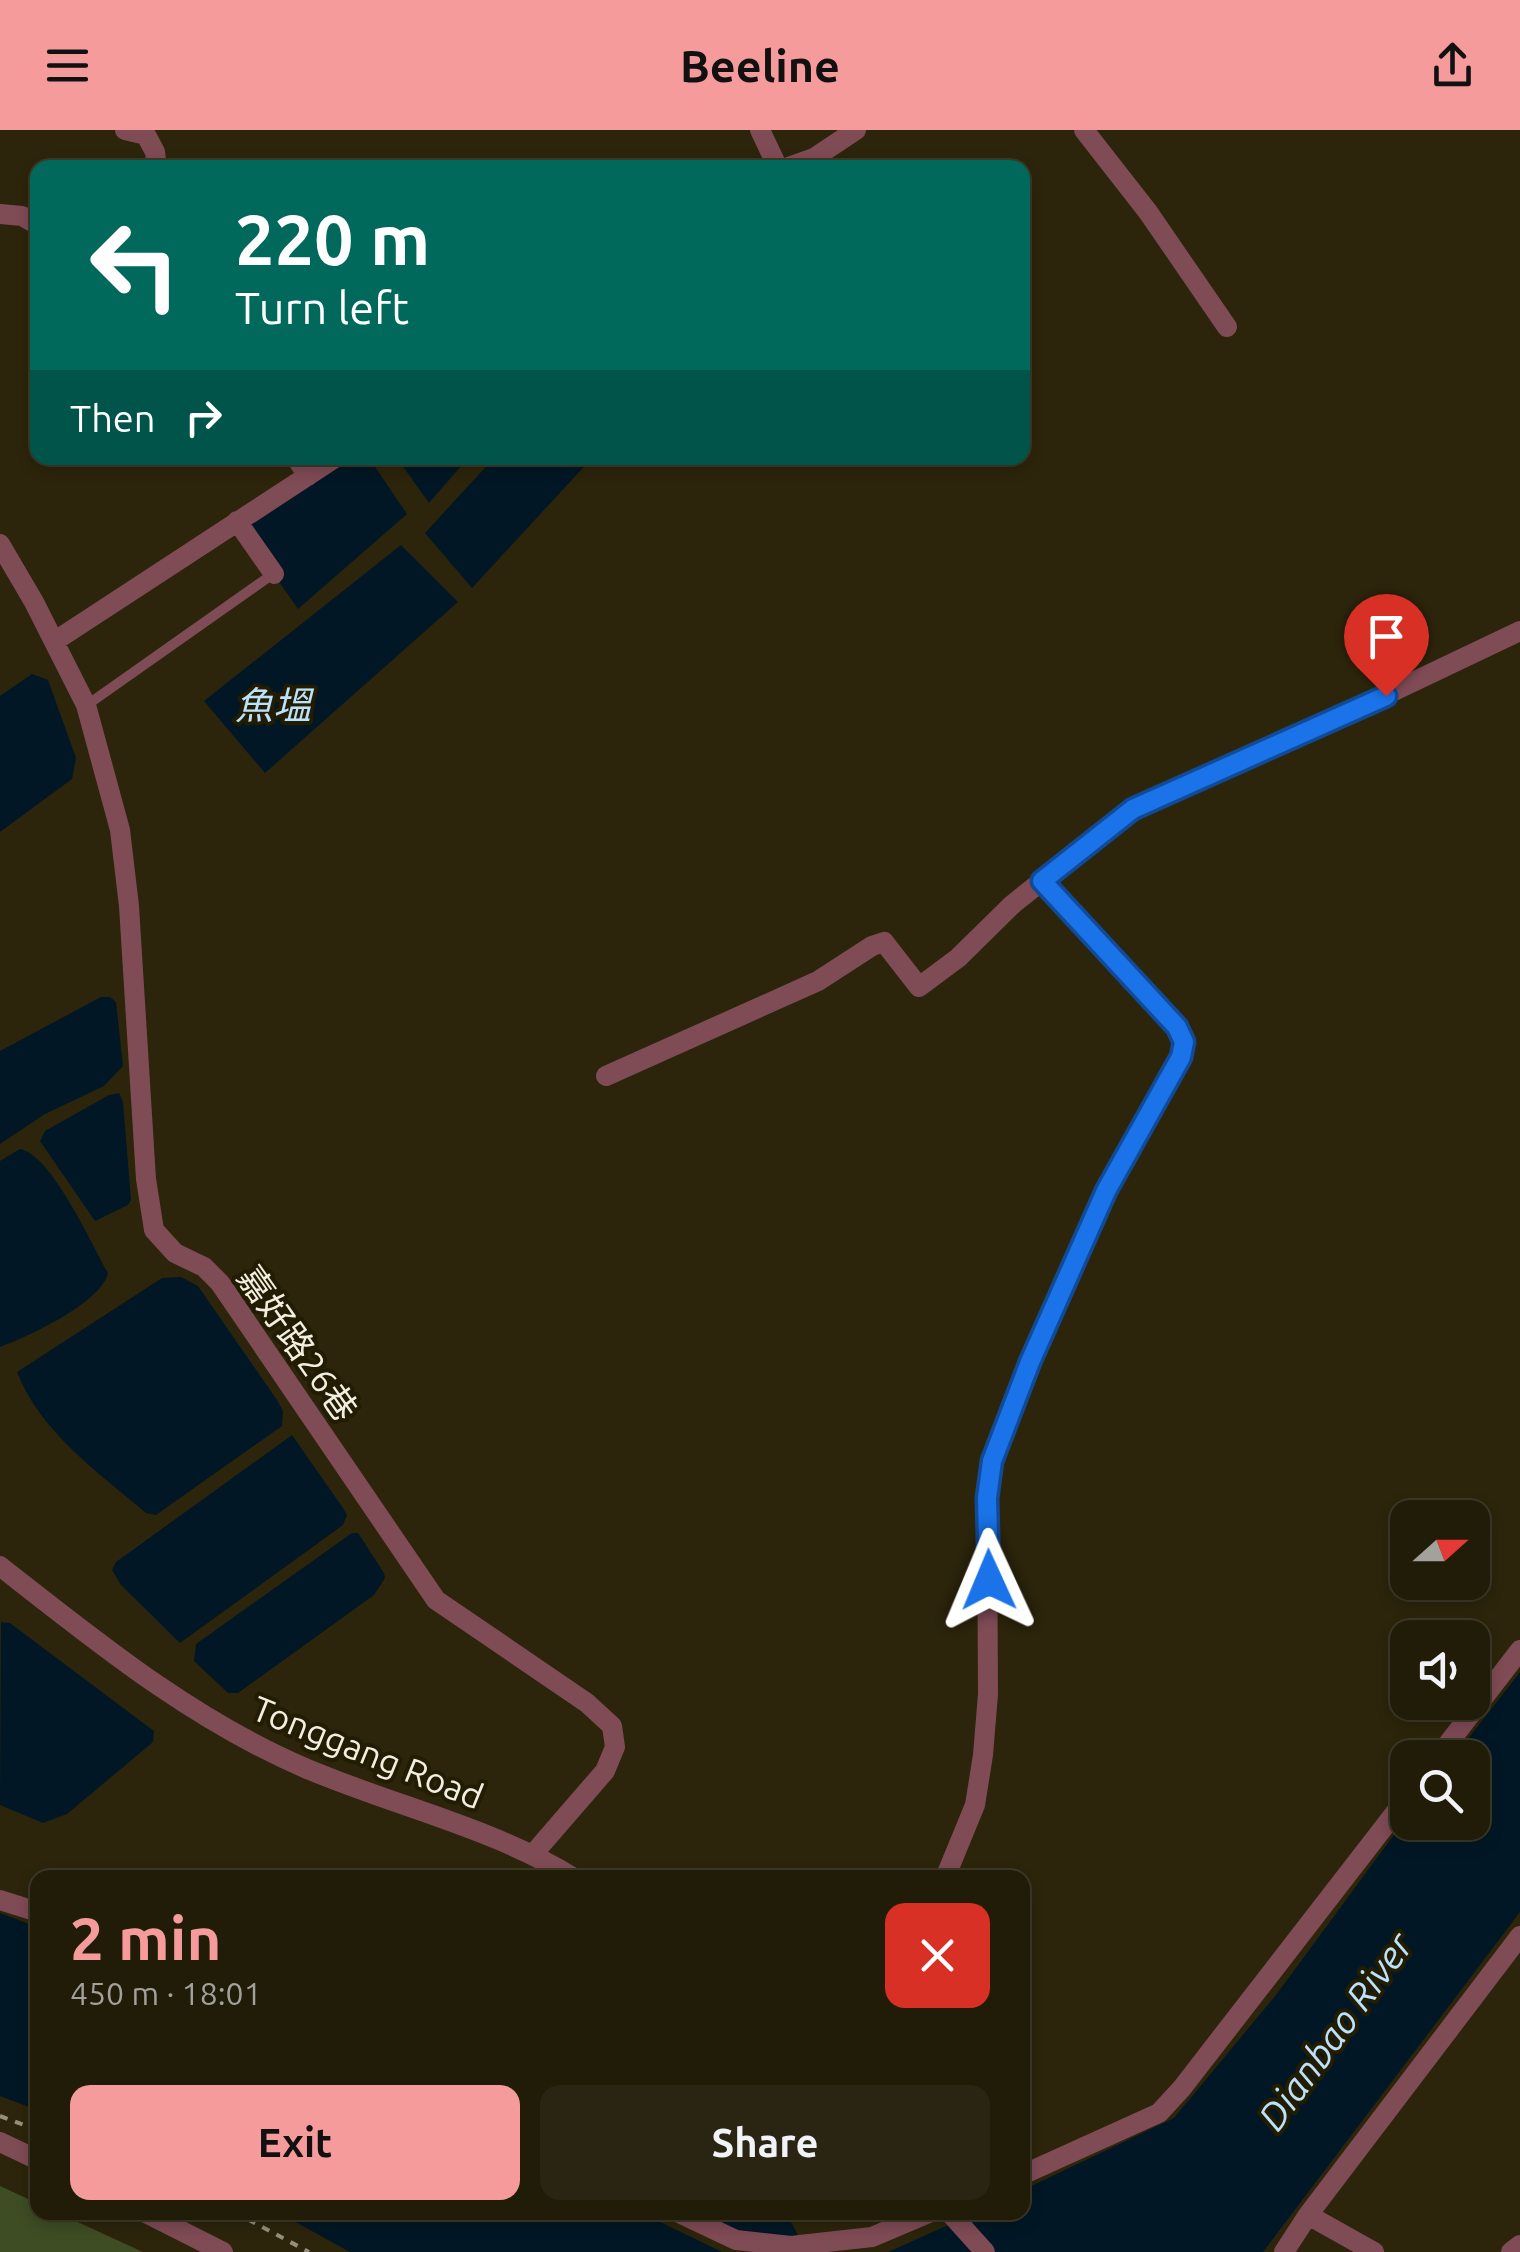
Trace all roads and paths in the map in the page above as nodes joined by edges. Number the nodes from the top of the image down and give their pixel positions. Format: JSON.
{"nodes":[{"id":1,"x":125,"y":130,"type":"edge"},
{"id":2,"x":760,"y":130,"type":"edge"},
{"id":3,"x":856,"y":130,"type":"edge"},
{"id":4,"x":1084,"y":130,"type":"edge"},
{"id":5,"x":156,"y":160,"type":"edge"},
{"id":6,"x":777,"y":160,"type":"edge"},
{"id":7,"x":808,"y":160,"type":"edge"},
{"id":8,"x":0,"y":214,"type":"edge"},
{"id":9,"x":30,"y":220,"type":"edge"},
{"id":10,"x":1227,"y":328,"type":"dead end"},
{"id":11,"x":302,"y":467,"type":"edge"},
{"id":12,"x":237,"y":522,"type":"junction"},
{"id":13,"x":0,"y":544,"type":"edge"},
{"id":14,"x":274,"y":574,"type":"joint"},
{"id":15,"x":1520,"y":631,"type":"edge"},
{"id":16,"x":51,"y":634,"type":"junction"},
{"id":17,"x":86,"y":706,"type":"junction"},
{"id":18,"x":1042,"y":881,"type":"junction"},
{"id":19,"x":606,"y":1076,"type":"dead end"},
{"id":20,"x":0,"y":1566,"type":"edge"},
{"id":21,"x":1520,"y":1650,"type":"edge"},
{"id":22,"x":1451,"y":1740,"type":"edge"},
{"id":23,"x":1390,"y":1819,"type":"edge"},
{"id":24,"x":534,"y":1853,"type":"junction"},
{"id":25,"x":561,"y":1870,"type":"edge"},
{"id":26,"x":948,"y":1870,"type":"edge"},
{"id":27,"x":0,"y":1900,"type":"edge"},
{"id":28,"x":30,"y":1909,"type":"edge"},
{"id":29,"x":1520,"y":1936,"type":"edge"},
{"id":30,"x":0,"y":2116,"type":"edge"},
{"id":31,"x":30,"y":2127,"type":"edge"},
{"id":32,"x":0,"y":2142,"type":"edge"},
{"id":33,"x":30,"y":2156,"type":"edge"},
{"id":34,"x":1030,"y":2171,"type":"edge"},
{"id":35,"x":1308,"y":2214,"type":"junction"},
{"id":36,"x":160,"y":2220,"type":"edge"},
{"id":37,"x":249,"y":2220,"type":"edge"},
{"id":38,"x":694,"y":2220,"type":"edge"},
{"id":39,"x":925,"y":2220,"type":"edge"},
{"id":40,"x":950,"y":2220,"type":"edge"},
{"id":41,"x":1520,"y":2245,"type":"edge"},
{"id":42,"x":223,"y":2252,"type":"edge"},
{"id":43,"x":308,"y":2252,"type":"edge"},
{"id":44,"x":985,"y":2252,"type":"edge"},
{"id":45,"x":1284,"y":2252,"type":"edge"},
{"id":46,"x":1374,"y":2252,"type":"edge"},
{"id":47,"x":1511,"y":2252,"type":"edge"}],
"edges":[{"from":1,"to":5,"type":"street"},
{"from":2,"to":6,"type":"street"},
{"from":3,"to":7,"type":"street"},
{"from":4,"to":10,"type":"street"},
{"from":8,"to":9,"type":"street"},
{"from":11,"to":12,"type":"street"},
{"from":12,"to":14,"type":"street"},
{"from":12,"to":16,"type":"street"},
{"from":13,"to":16,"type":"street","name":"嘉好路26巷"},
{"from":14,"to":17,"type":"lane"},
{"from":15,"to":18,"type":"street"},
{"from":16,"to":17,"type":"street","name":"嘉好路26巷"},
{"from":17,"to":24,"type":"street","name":"嘉好路26巷"},
{"from":18,"to":19,"type":"street"},
{"from":18,"to":26,"type":"street"},
{"from":20,"to":24,"type":"street","name":"Tonggang Road"},
{"from":21,"to":22,"type":"street"},
{"from":23,"to":34,"type":"street"},
{"from":24,"to":25,"type":"street","name":"Tonggang Road"},
{"from":27,"to":28,"type":"street"},
{"from":29,"to":35,"type":"street"},
{"from":30,"to":31,"type":"path"},
{"from":32,"to":33,"type":"street"},
{"from":35,"to":45,"type":"street"},
{"from":35,"to":46,"type":"street"},
{"from":36,"to":42,"type":"street"},
{"from":37,"to":43,"type":"path"},
{"from":38,"to":39,"type":"street"},
{"from":40,"to":44,"type":"street"},
{"from":41,"to":47,"type":"street"}]}
